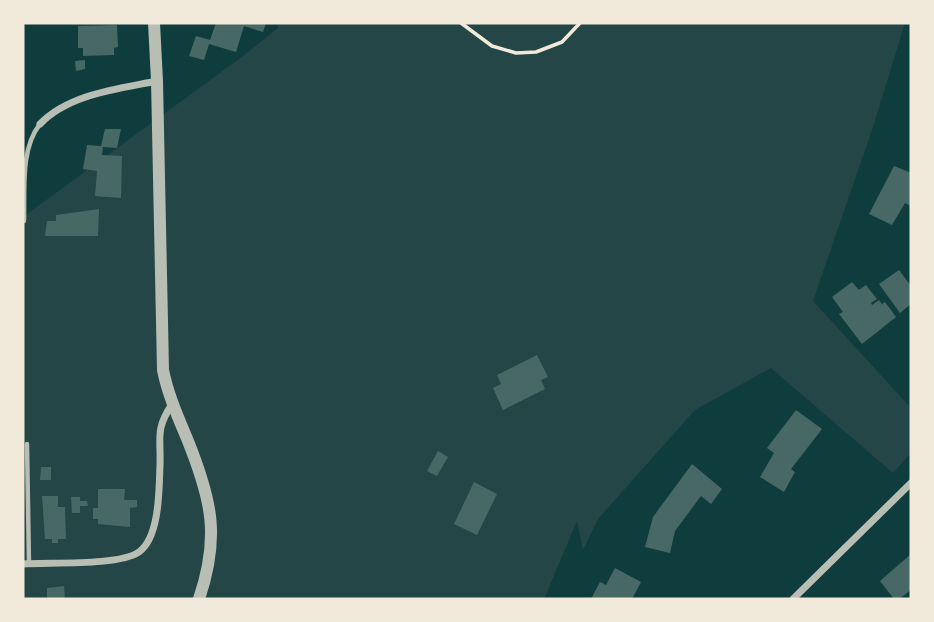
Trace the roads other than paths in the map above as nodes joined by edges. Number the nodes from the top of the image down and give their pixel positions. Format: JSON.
{"nodes":[{"id":1,"x":153,"y":23,"type":"edge"},
{"id":2,"x":157,"y":81,"type":"junction"},
{"id":3,"x":40,"y":124,"type":"joint"},
{"id":4,"x":24,"y":221,"type":"edge"},
{"id":5,"x":172,"y":404,"type":"junction"},
{"id":6,"x":27,"y":444,"type":"dead end"},
{"id":7,"x":911,"y":483,"type":"edge"},
{"id":8,"x":26,"y":564,"type":"edge"},
{"id":9,"x":199,"y":599,"type":"edge"},
{"id":10,"x":793,"y":599,"type":"edge"}],
"edges":[{"from":1,"to":2,"type":"street"},
{"from":2,"to":3,"type":"street"},
{"from":2,"to":5,"type":"street"},
{"from":3,"to":4,"type":"lane"},
{"from":5,"to":8,"type":"street"},
{"from":5,"to":9,"type":"street"},
{"from":6,"to":8,"type":"lane"},
{"from":7,"to":10,"type":"street"}]}
